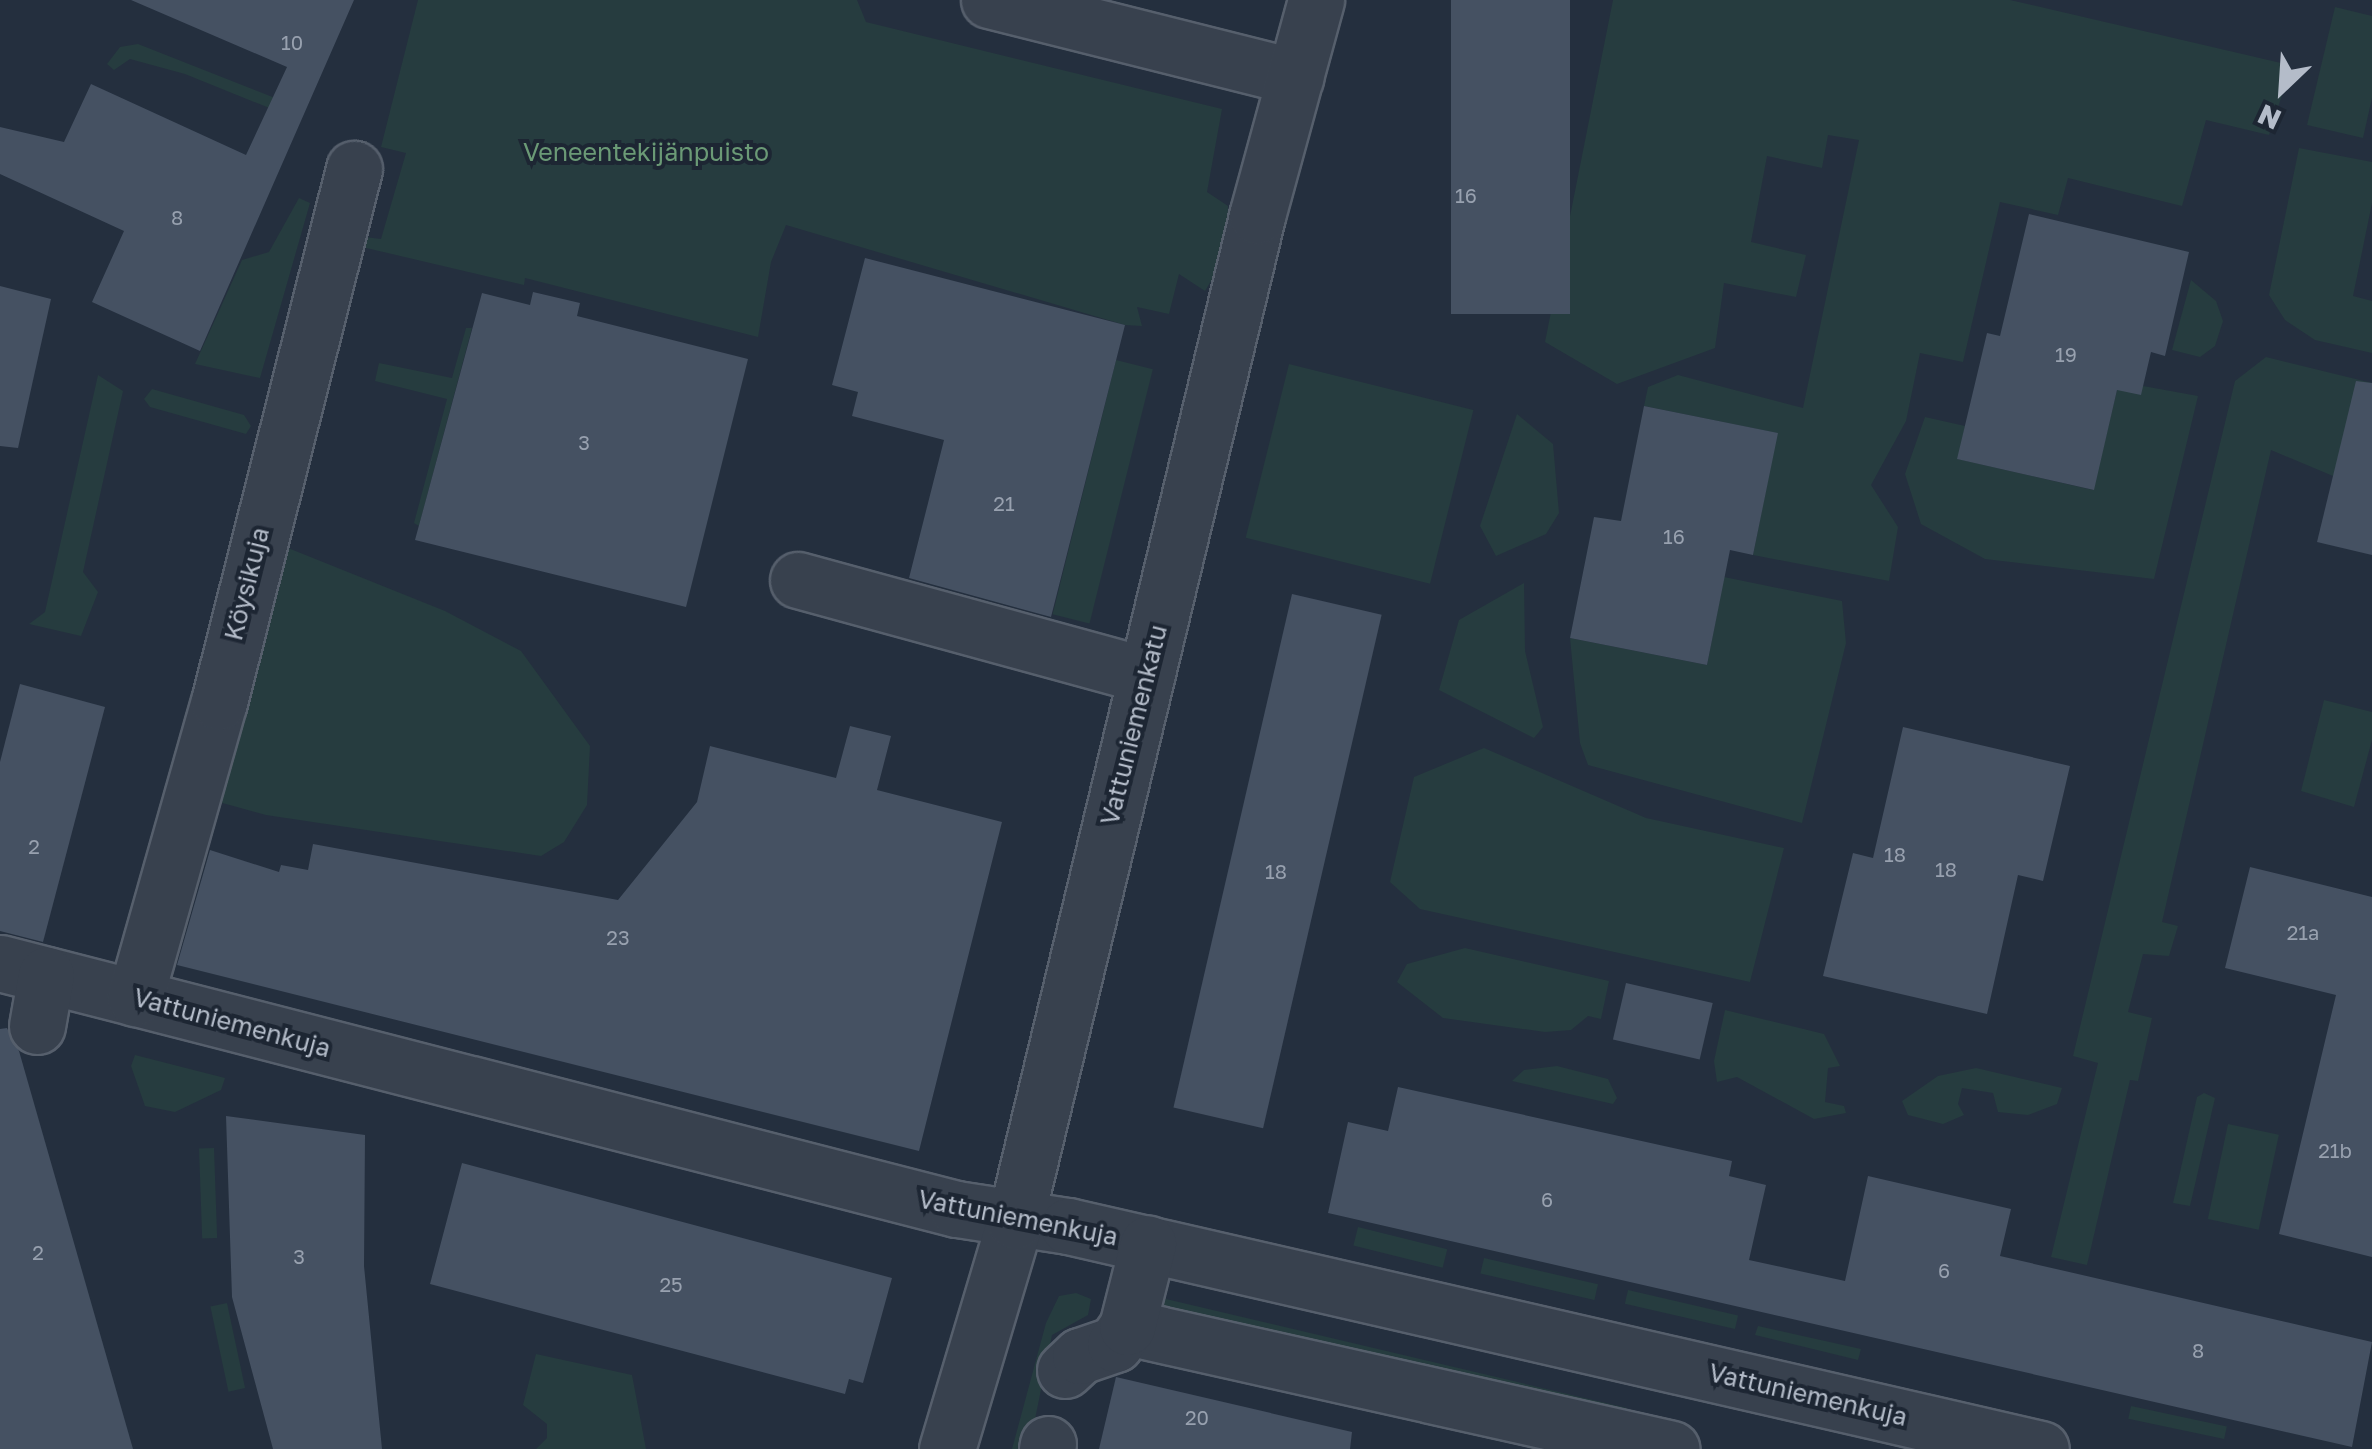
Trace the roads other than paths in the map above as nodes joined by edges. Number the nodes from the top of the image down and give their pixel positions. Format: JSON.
{"nodes":[{"id":1,"x":989,"y":0,"type":"edge"},
{"id":2,"x":1316,"y":0,"type":"edge"},
{"id":3,"x":1294,"y":77,"type":"junction"},
{"id":4,"x":354,"y":169,"type":"dead end"},
{"id":5,"x":798,"y":580,"type":"dead end"},
{"id":6,"x":1146,"y":674,"type":"junction"},
{"id":7,"x":28,"y":988,"type":"edge"},
{"id":8,"x":135,"y":998,"type":"junction"},
{"id":9,"x":1015,"y":1221,"type":"junction"},
{"id":10,"x":1148,"y":1244,"type":"junction"},
{"id":11,"x":1127,"y":1328,"type":"junction"},
{"id":12,"x":1676,"y":1365,"type":"junction"},
{"id":13,"x":1065,"y":1370,"type":"dead end"},
{"id":14,"x":1937,"y":1437,"type":"edge"},
{"id":15,"x":1666,"y":1448,"type":"edge"},
{"id":16,"x":946,"y":1449,"type":"edge"},
{"id":17,"x":2042,"y":1449,"type":"edge"}],
"edges":[{"from":1,"to":3,"type":"street"},
{"from":2,"to":3,"type":"street","name":"Vattuniemenkatu"},
{"from":3,"to":6,"type":"street","name":"Vattuniemenkatu"},
{"from":4,"to":8,"type":"street","name":"Köysikuja"},
{"from":5,"to":6,"type":"street"},
{"from":6,"to":9,"type":"street","name":"Vattuniemenkatu"},
{"from":7,"to":8,"type":"street","name":"Vattuniemenkuja"},
{"from":8,"to":9,"type":"street","name":"Vattuniemenkuja"},
{"from":9,"to":10,"type":"street","name":"Vattuniemenkuja"},
{"from":9,"to":16,"type":"street","name":"Vattuniemenkatu"},
{"from":10,"to":11,"type":"street"},
{"from":10,"to":12,"type":"street","name":"Vattuniemenkuja"},
{"from":11,"to":13,"type":"street"},
{"from":11,"to":15,"type":"street"},
{"from":12,"to":14,"type":"street","name":"Vattuniemenkuja"},
{"from":12,"to":15,"type":"street"},
{"from":14,"to":17,"type":"street","name":"Vattuniemenkuja"}]}
